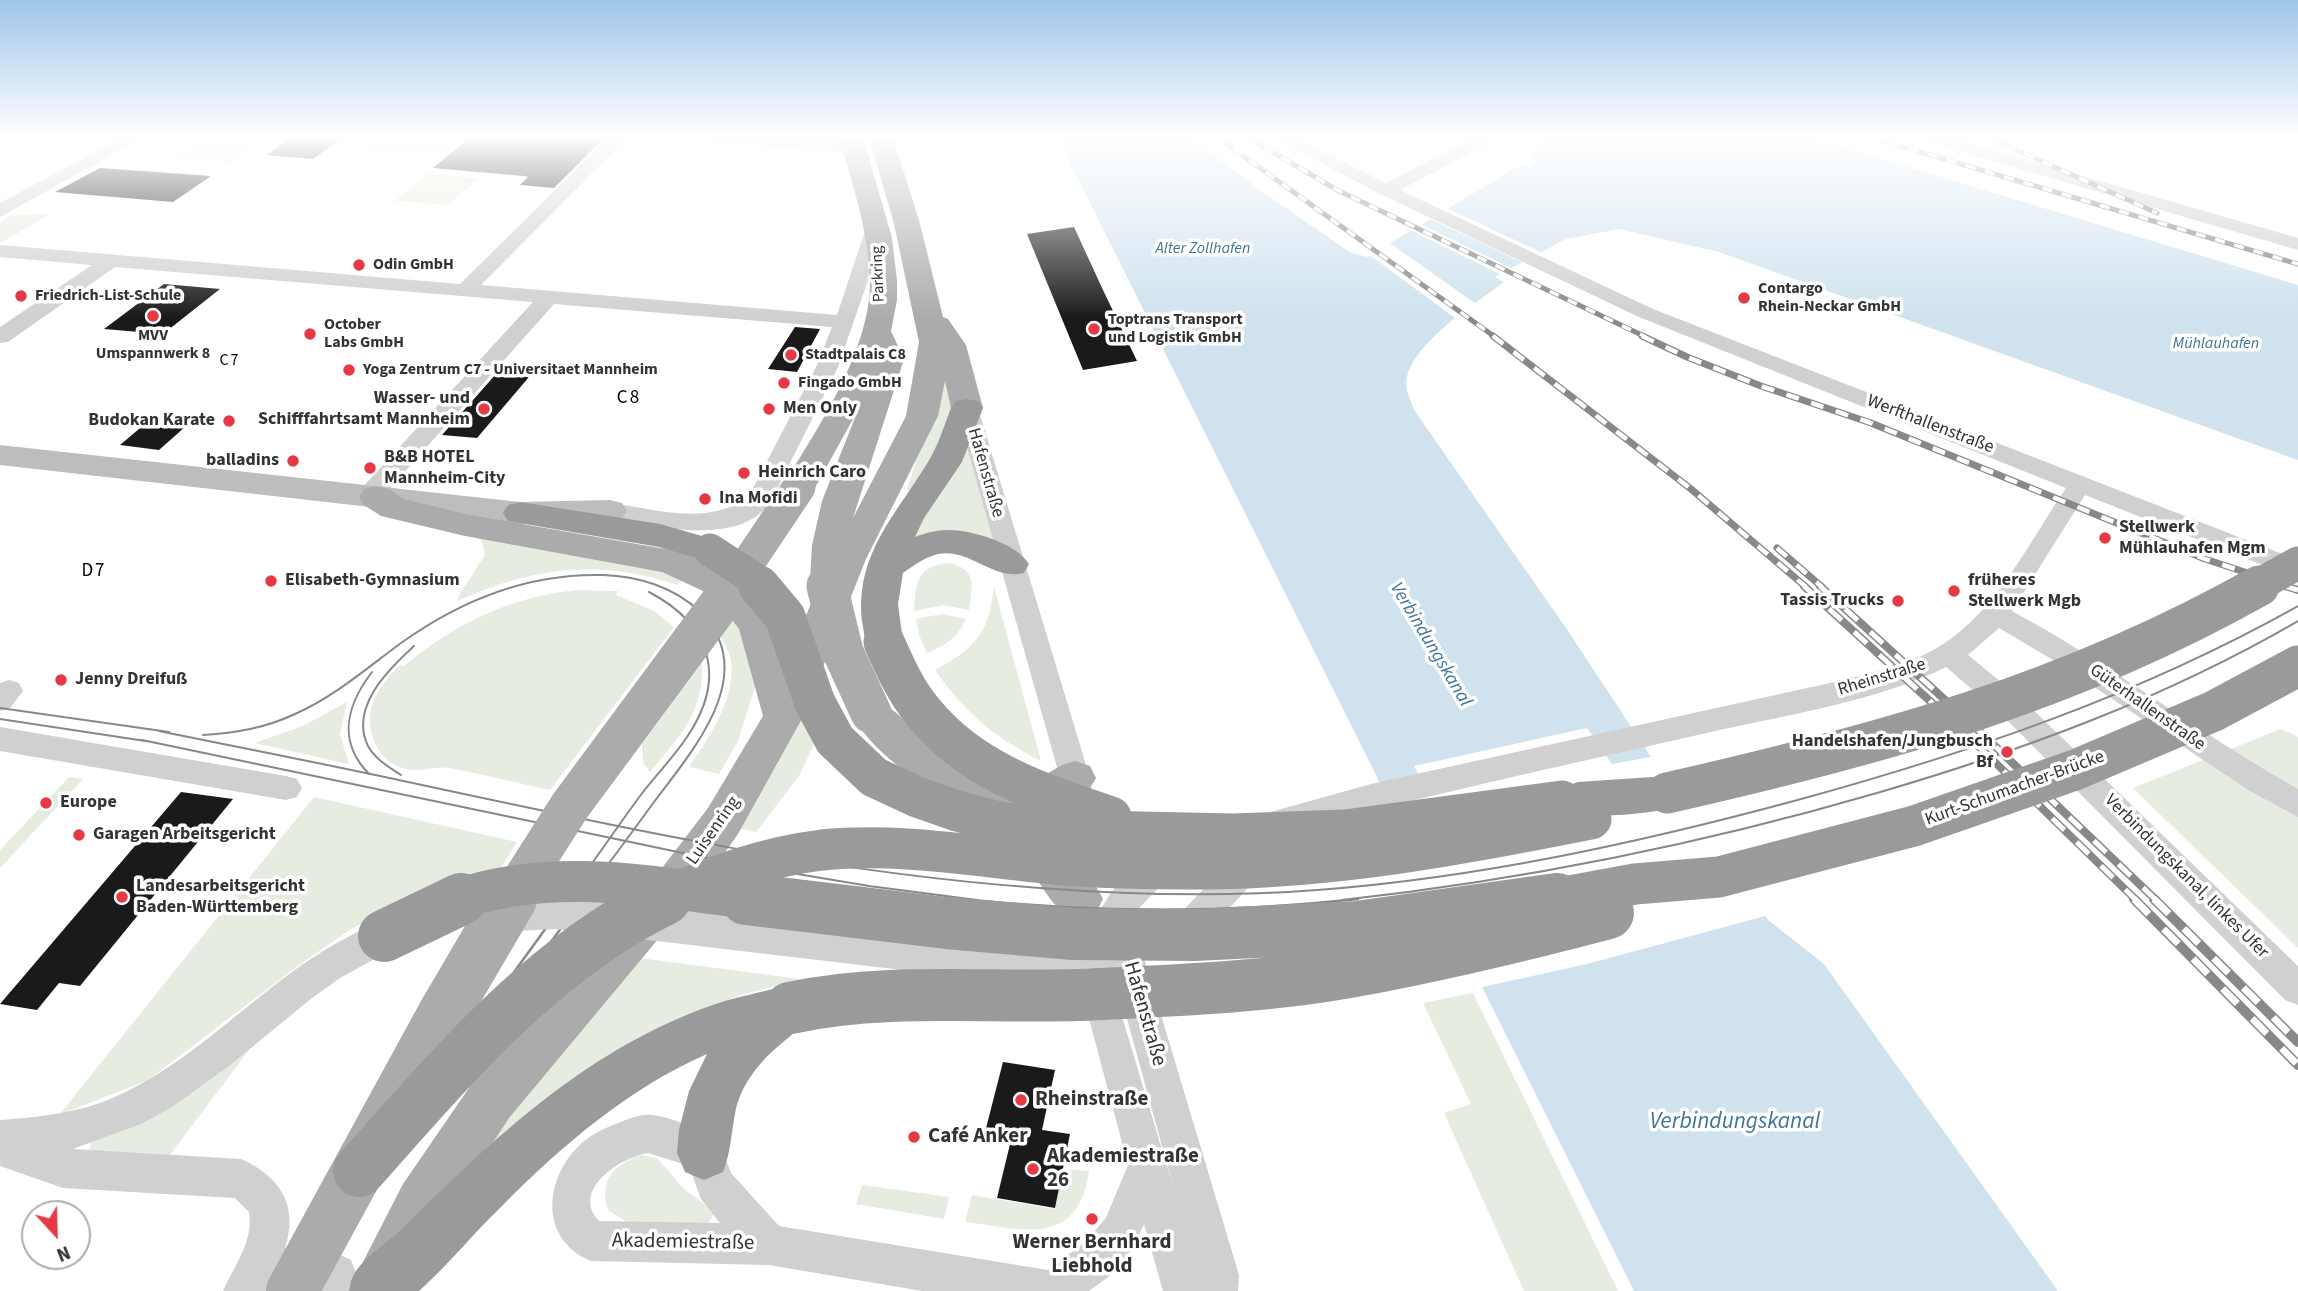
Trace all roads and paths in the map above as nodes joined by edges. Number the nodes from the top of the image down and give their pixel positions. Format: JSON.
{"nodes":[{"id":1,"x":25,"y":197,"type":"edge"},
{"id":2,"x":559,"y":197,"type":"edge"},
{"id":3,"x":867,"y":197,"type":"edge"},
{"id":4,"x":898,"y":197,"type":"edge"},
{"id":5,"x":1401,"y":197,"type":"edge"},
{"id":6,"x":2137,"y":197,"type":"edge"},
{"id":7,"x":0,"y":211,"type":"edge"},
{"id":8,"x":2298,"y":244,"type":"edge"},
{"id":9,"x":0,"y":251,"type":"edge"},
{"id":10,"x":109,"y":262,"type":"junction"},
{"id":11,"x":465,"y":290,"type":"junction"},
{"id":12,"x":550,"y":297,"type":"junction"},
{"id":13,"x":929,"y":311,"type":"junction"},
{"id":14,"x":0,"y":337,"type":"edge"},
{"id":15,"x":869,"y":342,"type":"junction"},
{"id":16,"x":967,"y":408,"type":"junction"},
{"id":17,"x":0,"y":455,"type":"edge"},
{"id":18,"x":2081,"y":483,"type":"junction"},
{"id":19,"x":372,"y":497,"type":"junction"},
{"id":20,"x":610,"y":511,"type":"joint"},
{"id":21,"x":520,"y":513,"type":"junction"},
{"id":22,"x":2298,"y":563,"type":"edge"},
{"id":23,"x":1011,"y":564,"type":"junction"},
{"id":24,"x":707,"y":568,"type":"junction"},
{"id":25,"x":885,"y":568,"type":"junction"},
{"id":26,"x":2298,"y":570,"type":"edge"},
{"id":27,"x":1996,"y":614,"type":"junction"},
{"id":28,"x":1949,"y":654,"type":"junction"},
{"id":29,"x":2298,"y":666,"type":"edge"},
{"id":30,"x":0,"y":690,"type":"edge"},
{"id":31,"x":0,"y":700,"type":"edge"},
{"id":32,"x":783,"y":718,"type":"junction"},
{"id":33,"x":0,"y":739,"type":"edge"},
{"id":34,"x":1075,"y":778,"type":"junction"},
{"id":35,"x":286,"y":788,"type":"dead end"},
{"id":36,"x":1667,"y":793,"type":"junction"},
{"id":37,"x":982,"y":803,"type":"junction"},
{"id":38,"x":2298,"y":804,"type":"edge"},
{"id":39,"x":1296,"y":816,"type":"junction"},
{"id":40,"x":1087,"y":830,"type":"junction"},
{"id":41,"x":1162,"y":844,"type":"junction"},
{"id":42,"x":1719,"y":877,"type":"junction"},
{"id":43,"x":1097,"y":906,"type":"junction"},
{"id":44,"x":378,"y":940,"type":"junction"},
{"id":45,"x":1128,"y":958,"type":"junction"},
{"id":46,"x":1090,"y":966,"type":"junction"},
{"id":47,"x":2298,"y":989,"type":"edge"},
{"id":48,"x":790,"y":1008,"type":"junction"},
{"id":49,"x":0,"y":1139,"type":"edge"},
{"id":50,"x":0,"y":1147,"type":"edge"},
{"id":51,"x":704,"y":1153,"type":"junction"},
{"id":52,"x":1147,"y":1166,"type":"junction"},
{"id":53,"x":359,"y":1171,"type":"junction"},
{"id":54,"x":769,"y":1245,"type":"junction"},
{"id":55,"x":263,"y":1285,"type":"edge"},
{"id":56,"x":366,"y":1290,"type":"edge"},
{"id":57,"x":1048,"y":1291,"type":"edge"},
{"id":58,"x":1054,"y":1291,"type":"edge"},
{"id":59,"x":1189,"y":1291,"type":"edge"},
{"id":60,"x":1217,"y":1291,"type":"edge"}],
"edges":[{"from":1,"to":7,"type":"street"},
{"from":2,"to":11,"type":"street"},
{"from":3,"to":15,"type":"main road","name":"Parkring"},
{"from":4,"to":13,"type":"main road","name":"Parkring"},
{"from":5,"to":18,"type":"street","name":"Werfthallenstraße"},
{"from":6,"to":8,"type":"street"},
{"from":9,"to":10,"type":"street"},
{"from":10,"to":11,"type":"street"},
{"from":10,"to":14,"type":"street"},
{"from":11,"to":12,"type":"street"},
{"from":12,"to":15,"type":"street"},
{"from":12,"to":19,"type":"street"},
{"from":13,"to":16,"type":"main road"},
{"from":13,"to":32,"type":"main road","name":"Luisenring"},
{"from":15,"to":20,"type":"street"},
{"from":15,"to":37,"type":"main road","bridge":true},
{"from":15,"to":53,"type":"main road","bridge":true},
{"from":16,"to":23,"type":"street","name":"Hafenstraße"},
{"from":16,"to":25,"type":"highway"},
{"from":17,"to":19,"type":"street"},
{"from":18,"to":26,"type":"street","name":"Werfthallenstraße"},
{"from":18,"to":27,"type":"street","name":"Rheinstraße"},
{"from":19,"to":21,"type":"street"},
{"from":19,"to":24,"type":"main road"},
{"from":20,"to":21,"type":"street"},
{"from":21,"to":24,"type":"highway"},
{"from":22,"to":36,"type":"highway","bridge":true},
{"from":23,"to":25,"type":"highway"},
{"from":23,"to":34,"type":"street","name":"Hafenstraße"},
{"from":24,"to":32,"type":"main road"},
{"from":24,"to":41,"type":"highway","bridge":true},
{"from":25,"to":41,"type":"highway","bridge":true},
{"from":27,"to":28,"type":"street","name":"Rheinstraße"},
{"from":27,"to":38,"type":"street","name":"Güterhallenstraße"},
{"from":28,"to":39,"type":"street","name":"Rheinstraße"},
{"from":28,"to":47,"type":"street","name":"Verbindungskanal, linkes Ufer"},
{"from":29,"to":42,"type":"highway","name":"Kurt-Schumacher-Brücke","bridge":true},
{"from":30,"to":31,"type":"street"},
{"from":32,"to":56,"type":"main road","name":"Luisenring"},
{"from":33,"to":35,"type":"street"},
{"from":34,"to":37,"type":"main road"},
{"from":34,"to":40,"type":"street","name":"Hafenstraße"},
{"from":36,"to":41,"type":"highway","bridge":true},
{"from":36,"to":53,"type":"highway","bridge":true},
{"from":37,"to":43,"type":"main road"},
{"from":39,"to":41,"type":"street"},
{"from":39,"to":45,"type":"street"},
{"from":40,"to":41,"type":"street"},
{"from":40,"to":43,"type":"street","name":"Hafenstraße"},
{"from":41,"to":43,"type":"street"},
{"from":42,"to":44,"type":"highway","bridge":true},
{"from":42,"to":48,"type":"highway","bridge":true},
{"from":43,"to":45,"type":"street","name":"Hafenstraße"},
{"from":43,"to":46,"type":"street"},
{"from":44,"to":46,"type":"street","bridge":true},
{"from":44,"to":49,"type":"street"},
{"from":45,"to":46,"type":"street"},
{"from":45,"to":60,"type":"street","name":"Hafenstraße"},
{"from":46,"to":52,"type":"street"},
{"from":48,"to":51,"type":"highway"},
{"from":48,"to":56,"type":"highway"},
{"from":50,"to":55,"type":"street"},
{"from":51,"to":54,"type":"street","name":"Akademiestraße"},
{"from":51,"to":54,"type":"street","name":"Akademiestraße"},
{"from":52,"to":58,"type":"street"},
{"from":52,"to":59,"type":"street"},
{"from":53,"to":55,"type":"main road","bridge":true},
{"from":54,"to":57,"type":"street","name":"Akademiestraße"},
{"from":55,"to":56,"type":"street"}]}
